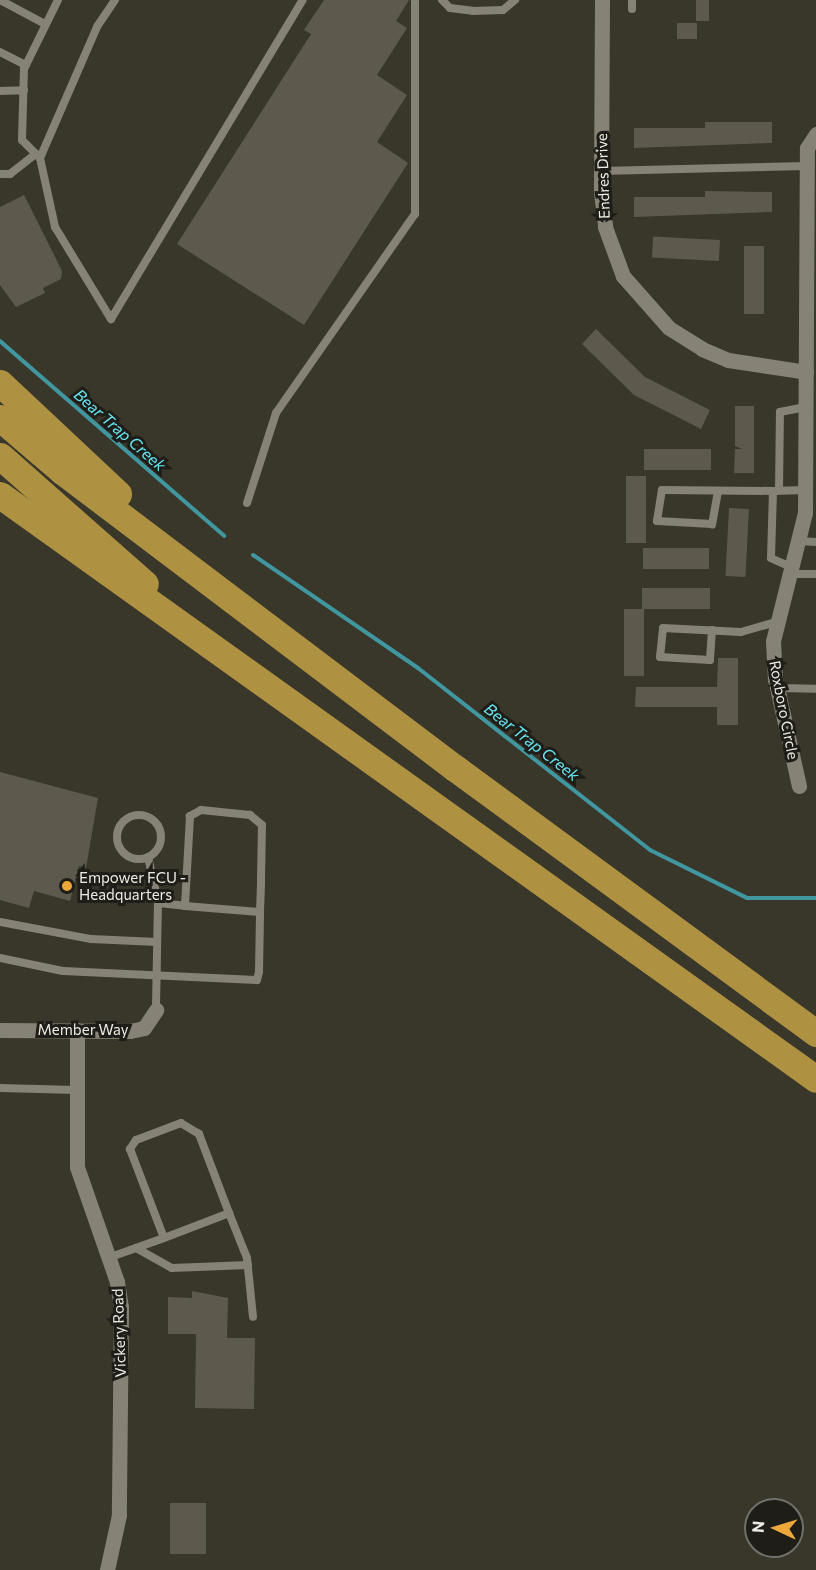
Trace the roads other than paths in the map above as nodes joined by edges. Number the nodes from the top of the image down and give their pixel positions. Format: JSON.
{"nodes":[{"id":1,"x":0,"y":0,"type":"edge"},
{"id":2,"x":58,"y":0,"type":"edge"},
{"id":3,"x":115,"y":0,"type":"edge"},
{"id":4,"x":303,"y":0,"type":"edge"},
{"id":5,"x":415,"y":0,"type":"edge"},
{"id":6,"x":442,"y":0,"type":"edge"},
{"id":7,"x":515,"y":0,"type":"edge"},
{"id":8,"x":602,"y":0,"type":"edge"},
{"id":9,"x":632,"y":0,"type":"edge"},
{"id":10,"x":632,"y":9,"type":"dead end"},
{"id":11,"x":45,"y":24,"type":"junction"},
{"id":12,"x":0,"y":52,"type":"edge"},
{"id":13,"x":26,"y":65,"type":"junction"},
{"id":14,"x":24,"y":90,"type":"junction"},
{"id":15,"x":0,"y":91,"type":"edge"},
{"id":16,"x":814,"y":135,"type":"edge"},
{"id":17,"x":38,"y":156,"type":"junction"},
{"id":18,"x":807,"y":166,"type":"junction"},
{"id":19,"x":601,"y":171,"type":"junction"},
{"id":20,"x":0,"y":174,"type":"edge"},
{"id":21,"x":811,"y":263,"type":"edge"},
{"id":22,"x":811,"y":295,"type":"edge"},
{"id":23,"x":806,"y":372,"type":"junction"},
{"id":24,"x":0,"y":383,"type":"edge"},
{"id":25,"x":809,"y":403,"type":"edge"},
{"id":26,"x":0,"y":418,"type":"edge"},
{"id":27,"x":811,"y":435,"type":"edge"},
{"id":28,"x":0,"y":456,"type":"edge"},
{"id":29,"x":718,"y":490,"type":"junction"},
{"id":30,"x":805,"y":490,"type":"junction"},
{"id":31,"x":776,"y":491,"type":"junction"},
{"id":32,"x":0,"y":495,"type":"edge"},
{"id":33,"x":247,"y":503,"type":"dead end"},
{"id":34,"x":799,"y":541,"type":"junction"},
{"id":35,"x":816,"y":542,"type":"edge"},
{"id":36,"x":790,"y":571,"type":"junction"},
{"id":37,"x":816,"y":574,"type":"edge"},
{"id":38,"x":227,"y":595,"type":"junction"},
{"id":39,"x":775,"y":622,"type":"junction"},
{"id":40,"x":712,"y":630,"type":"junction"},
{"id":41,"x":261,"y":687,"type":"junction"},
{"id":42,"x":777,"y":688,"type":"junction"},
{"id":43,"x":816,"y":689,"type":"edge"},
{"id":44,"x":799,"y":786,"type":"dead end"},
{"id":45,"x":148,"y":857,"type":"junction"},
{"id":46,"x":158,"y":903,"type":"junction"},
{"id":47,"x":185,"y":906,"type":"junction"},
{"id":48,"x":260,"y":912,"type":"junction"},
{"id":49,"x":0,"y":922,"type":"edge"},
{"id":50,"x":157,"y":942,"type":"junction"},
{"id":51,"x":0,"y":958,"type":"edge"},
{"id":52,"x":157,"y":977,"type":"junction"},
{"id":53,"x":156,"y":1010,"type":"joint"},
{"id":54,"x":0,"y":1030,"type":"edge"},
{"id":55,"x":77,"y":1030,"type":"junction"},
{"id":56,"x":816,"y":1033,"type":"edge"},
{"id":57,"x":816,"y":1079,"type":"edge"},
{"id":58,"x":0,"y":1088,"type":"edge"},
{"id":59,"x":76,"y":1090,"type":"junction"},
{"id":60,"x":229,"y":1213,"type":"junction"},
{"id":61,"x":164,"y":1238,"type":"junction"},
{"id":62,"x":136,"y":1248,"type":"junction"},
{"id":63,"x":108,"y":1258,"type":"junction"},
{"id":64,"x":248,"y":1265,"type":"junction"},
{"id":65,"x":253,"y":1317,"type":"dead end"},
{"id":66,"x":107,"y":1570,"type":"edge"}],
"edges":[{"from":1,"to":11,"type":"lane"},
{"from":2,"to":11,"type":"lane"},
{"from":3,"to":17,"type":"lane"},
{"from":4,"to":17,"type":"lane"},
{"from":5,"to":33,"type":"lane"},
{"from":6,"to":7,"type":"lane"},
{"from":8,"to":19,"type":"street","name":"Endres Drive"},
{"from":9,"to":10,"type":"lane"},
{"from":11,"to":13,"type":"lane"},
{"from":12,"to":13,"type":"lane"},
{"from":13,"to":14,"type":"lane"},
{"from":14,"to":15,"type":"lane"},
{"from":14,"to":17,"type":"lane"},
{"from":16,"to":18,"type":"street","name":"Roxboro Circle"},
{"from":17,"to":20,"type":"lane"},
{"from":18,"to":19,"type":"lane"},
{"from":18,"to":21,"type":"street","name":"Roxboro Circle"},
{"from":19,"to":23,"type":"street","name":"Endres Drive"},
{"from":21,"to":22,"type":"street","name":"Roxboro Circle"},
{"from":22,"to":23,"type":"street","name":"Roxboro Circle"},
{"from":23,"to":25,"type":"street","name":"Roxboro Circle"},
{"from":24,"to":38,"type":"highway"},
{"from":25,"to":27,"type":"street","name":"Roxboro Circle"},
{"from":25,"to":31,"type":"lane"},
{"from":26,"to":38,"type":"highway"},
{"from":27,"to":30,"type":"street","name":"Roxboro Circle"},
{"from":28,"to":41,"type":"highway"},
{"from":29,"to":29,"type":"lane"},
{"from":29,"to":31,"type":"lane"},
{"from":30,"to":31,"type":"lane"},
{"from":30,"to":34,"type":"street","name":"Roxboro Circle"},
{"from":31,"to":36,"type":"lane"},
{"from":32,"to":41,"type":"highway"},
{"from":34,"to":35,"type":"lane"},
{"from":34,"to":36,"type":"street","name":"Roxboro Circle"},
{"from":36,"to":37,"type":"lane"},
{"from":36,"to":39,"type":"street","name":"Roxboro Circle"},
{"from":38,"to":56,"type":"highway"},
{"from":39,"to":40,"type":"lane"},
{"from":39,"to":42,"type":"street","name":"Roxboro Circle"},
{"from":40,"to":40,"type":"lane"},
{"from":41,"to":57,"type":"highway"},
{"from":42,"to":43,"type":"lane"},
{"from":42,"to":44,"type":"street","name":"Roxboro Circle"},
{"from":45,"to":45,"type":"lane"},
{"from":45,"to":46,"type":"lane"},
{"from":46,"to":47,"type":"lane"},
{"from":46,"to":50,"type":"lane"},
{"from":47,"to":48,"type":"lane"},
{"from":47,"to":48,"type":"lane"},
{"from":48,"to":52,"type":"lane"},
{"from":49,"to":50,"type":"lane"},
{"from":50,"to":52,"type":"lane"},
{"from":51,"to":52,"type":"lane"},
{"from":52,"to":53,"type":"lane"},
{"from":53,"to":55,"type":"street","name":"Member Way"},
{"from":54,"to":55,"type":"street","name":"Member Way"},
{"from":55,"to":59,"type":"street","name":"Vickery Road"},
{"from":58,"to":59,"type":"lane"},
{"from":59,"to":63,"type":"street","name":"Vickery Road"},
{"from":60,"to":61,"type":"lane"},
{"from":60,"to":61,"type":"lane"},
{"from":60,"to":64,"type":"lane"},
{"from":61,"to":62,"type":"lane"},
{"from":62,"to":63,"type":"lane"},
{"from":62,"to":64,"type":"lane"},
{"from":63,"to":66,"type":"street","name":"Vickery Road"},
{"from":64,"to":65,"type":"lane"}]}
